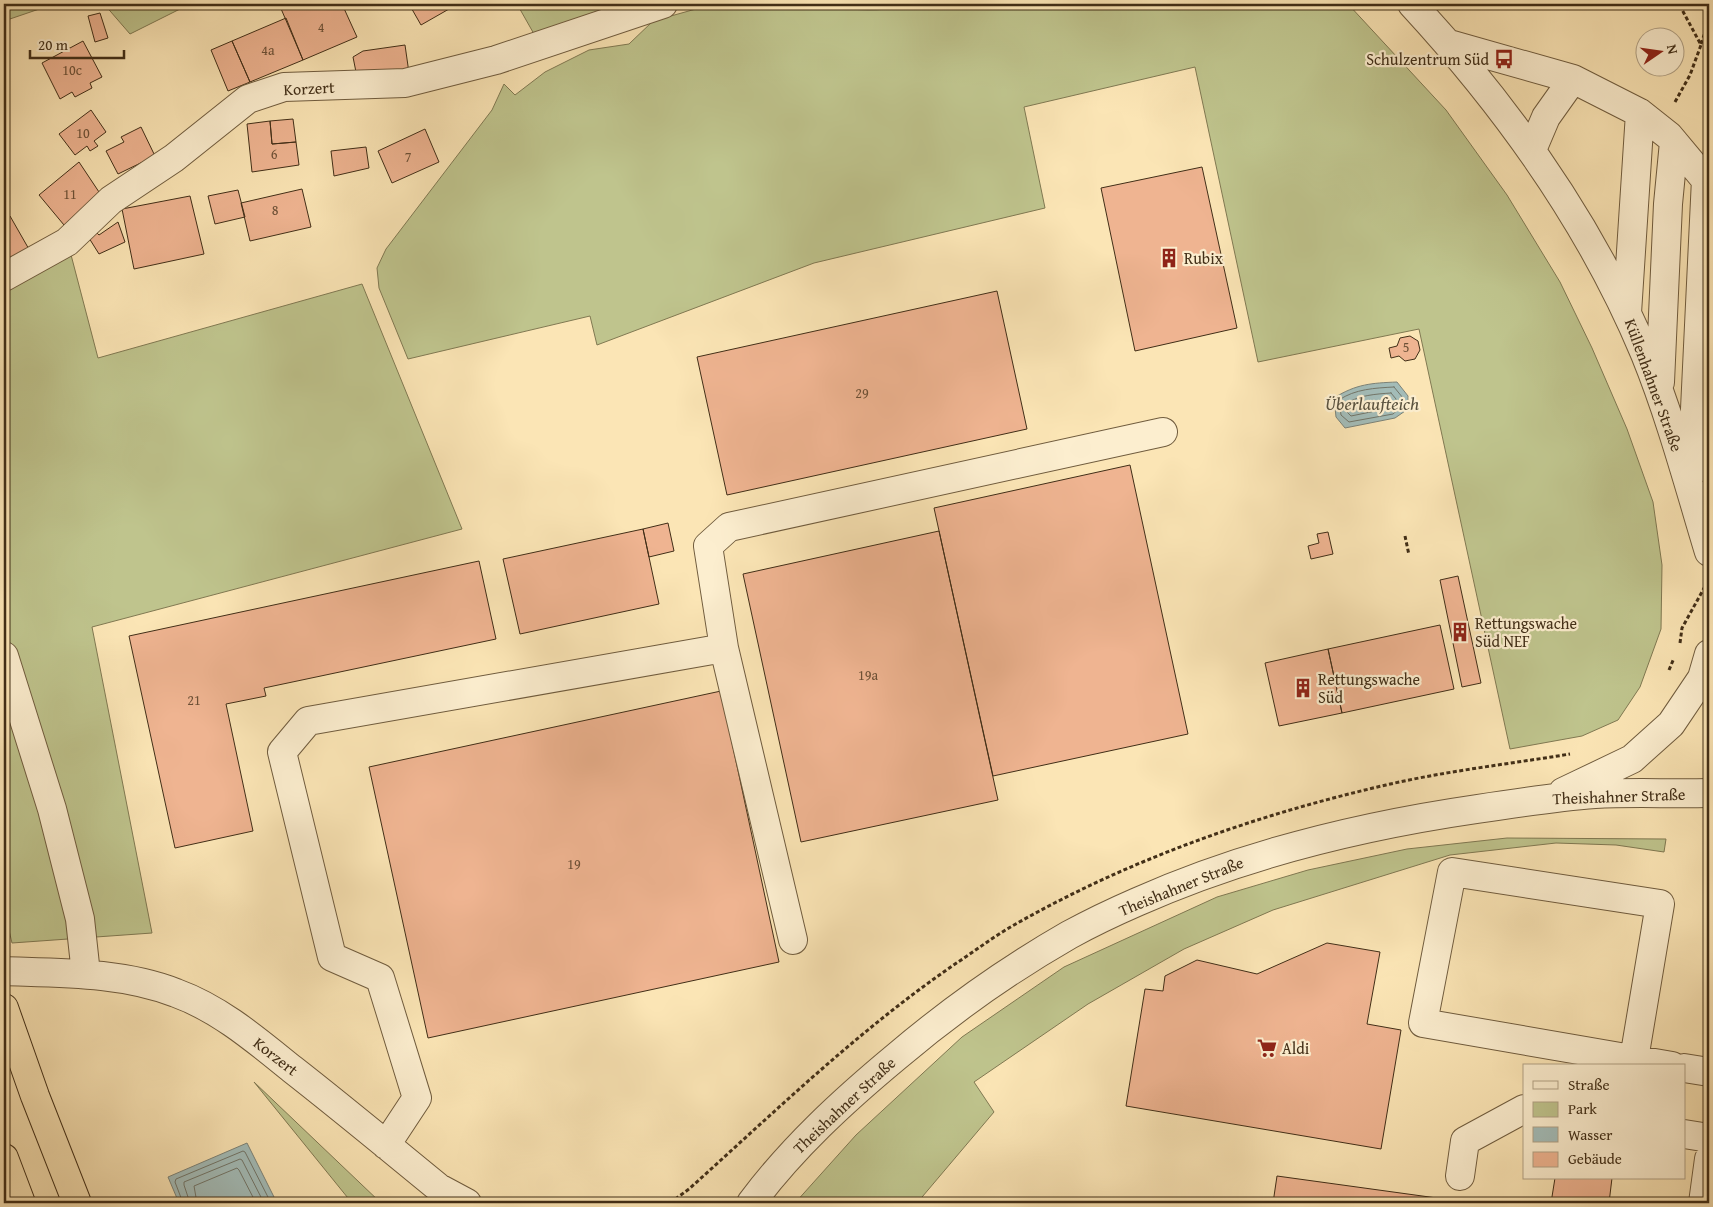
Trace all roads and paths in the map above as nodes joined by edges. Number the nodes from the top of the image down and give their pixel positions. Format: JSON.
{"nodes":[{"id":1,"x":663,"y":4,"type":"edge"},
{"id":2,"x":1412,"y":4,"type":"edge"},
{"id":3,"x":1679,"y":4,"type":"edge"},
{"id":4,"x":1709,"y":21,"type":"edge"},
{"id":5,"x":1449,"y":44,"type":"junction"},
{"id":6,"x":1701,"y":45,"type":"junction"},
{"id":7,"x":1573,"y":79,"type":"junction"},
{"id":8,"x":1658,"y":128,"type":"junction"},
{"id":9,"x":1532,"y":150,"type":"junction"},
{"id":10,"x":1708,"y":182,"type":"edge"},
{"id":11,"x":4,"y":277,"type":"edge"},
{"id":12,"x":1627,"y":313,"type":"junction"},
{"id":13,"x":1660,"y":393,"type":"junction"},
{"id":14,"x":1163,"y":432,"type":"dead end"},
{"id":15,"x":1691,"y":491,"type":"junction"},
{"id":16,"x":1405,"y":536,"type":"dead end"},
{"id":17,"x":1709,"y":552,"type":"edge"},
{"id":18,"x":1409,"y":556,"type":"dead end"},
{"id":19,"x":724,"y":648,"type":"junction"},
{"id":20,"x":1709,"y":654,"type":"edge"},
{"id":21,"x":4,"y":656,"type":"edge"},
{"id":22,"x":1709,"y":793,"type":"edge"},
{"id":23,"x":1550,"y":798,"type":"junction"},
{"id":24,"x":793,"y":940,"type":"dead end"},
{"id":25,"x":4,"y":971,"type":"edge"},
{"id":26,"x":86,"y":974,"type":"junction"},
{"id":27,"x":4,"y":1008,"type":"edge"},
{"id":28,"x":1634,"y":1059,"type":"junction"},
{"id":29,"x":1661,"y":1064,"type":"edge"},
{"id":30,"x":1686,"y":1068,"type":"edge"},
{"id":31,"x":1709,"y":1072,"type":"edge"},
{"id":32,"x":1523,"y":1110,"type":"edge"},
{"id":33,"x":1686,"y":1134,"type":"edge"},
{"id":34,"x":1709,"y":1138,"type":"edge"},
{"id":35,"x":386,"y":1145,"type":"junction"},
{"id":36,"x":4,"y":1158,"type":"edge"},
{"id":37,"x":1709,"y":1159,"type":"edge"},
{"id":38,"x":1460,"y":1176,"type":"dead end"},
{"id":39,"x":757,"y":1195,"type":"edge"},
{"id":40,"x":446,"y":1196,"type":"edge"},
{"id":41,"x":21,"y":1203,"type":"edge"},
{"id":42,"x":77,"y":1203,"type":"edge"},
{"id":43,"x":467,"y":1203,"type":"edge"},
{"id":44,"x":733,"y":1203,"type":"edge"},
{"id":45,"x":1703,"y":1203,"type":"edge"}],
"edges":[{"from":1,"to":11,"type":"street","name":"Korzert"},
{"from":2,"to":5,"type":"street","name":"Küllenhahner Straße"},
{"from":3,"to":6,"type":"path"},
{"from":4,"to":6,"type":"path"},
{"from":5,"to":7,"type":"street"},
{"from":5,"to":9,"type":"street","name":"Küllenhahner Straße"},
{"from":6,"to":8,"type":"path"},
{"from":7,"to":8,"type":"street"},
{"from":7,"to":9,"type":"street"},
{"from":8,"to":10,"type":"street"},
{"from":8,"to":12,"type":"street"},
{"from":8,"to":13,"type":"street"},
{"from":9,"to":12,"type":"street","name":"Küllenhahner Straße"},
{"from":10,"to":15,"type":"street"},
{"from":12,"to":13,"type":"street","name":"Küllenhahner Straße"},
{"from":13,"to":15,"type":"street","name":"Küllenhahner Straße"},
{"from":14,"to":19,"type":"street"},
{"from":15,"to":17,"type":"street","name":"Küllenhahner Straße"},
{"from":16,"to":18,"type":"path"},
{"from":19,"to":24,"type":"street"},
{"from":19,"to":35,"type":"street"},
{"from":20,"to":23,"type":"street"},
{"from":21,"to":26,"type":"street"},
{"from":22,"to":23,"type":"street","name":"Theishahner Straße"},
{"from":23,"to":39,"type":"street","name":"Theishahner Straße"},
{"from":25,"to":26,"type":"street","name":"Korzert"},
{"from":26,"to":35,"type":"street","name":"Korzert"},
{"from":27,"to":42,"type":"highway"},
{"from":28,"to":28,"type":"street"},
{"from":28,"to":29,"type":"street"},
{"from":30,"to":31,"type":"street"},
{"from":32,"to":38,"type":"street"},
{"from":33,"to":34,"type":"street"},
{"from":35,"to":40,"type":"street","name":"Korzert"},
{"from":36,"to":41,"type":"highway"},
{"from":37,"to":45,"type":"street"},
{"from":39,"to":44,"type":"street"},
{"from":40,"to":43,"type":"street","name":"Korzert"}]}
